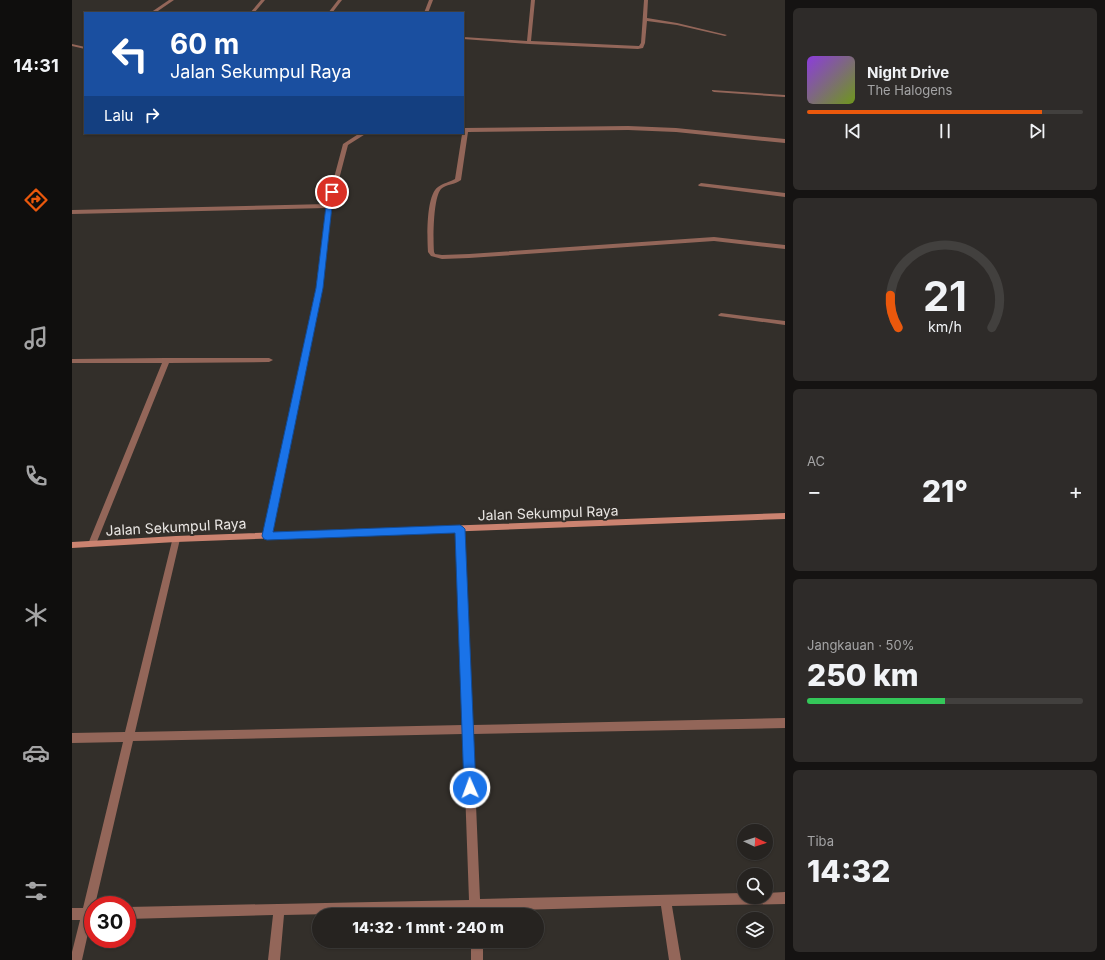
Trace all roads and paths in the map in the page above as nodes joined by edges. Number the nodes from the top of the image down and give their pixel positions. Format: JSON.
{"nodes":[{"id":1,"x":172,"y":0,"type":"edge"},
{"id":2,"x":263,"y":0,"type":"edge"},
{"id":3,"x":340,"y":0,"type":"edge"},
{"id":4,"x":431,"y":0,"type":"edge"},
{"id":5,"x":533,"y":0,"type":"edge"},
{"id":6,"x":646,"y":0,"type":"edge"},
{"id":7,"x":154,"y":12,"type":"edge"},
{"id":8,"x":253,"y":12,"type":"edge"},
{"id":9,"x":331,"y":12,"type":"edge"},
{"id":10,"x":426,"y":12,"type":"edge"},
{"id":11,"x":645,"y":19,"type":"junction"},
{"id":12,"x":725,"y":35,"type":"dead end"},
{"id":13,"x":464,"y":38,"type":"edge"},
{"id":14,"x":529,"y":43,"type":"junction"},
{"id":15,"x":72,"y":45,"type":"edge"},
{"id":16,"x":84,"y":48,"type":"edge"},
{"id":17,"x":714,"y":91,"type":"dead end"},
{"id":18,"x":785,"y":96,"type":"edge"},
{"id":19,"x":465,"y":130,"type":"edge"},
{"id":20,"x":362,"y":134,"type":"edge"},
{"id":21,"x":785,"y":141,"type":"edge"},
{"id":22,"x":702,"y":185,"type":"dead end"},
{"id":23,"x":785,"y":195,"type":"edge"},
{"id":24,"x":329,"y":206,"type":"junction"},
{"id":25,"x":72,"y":212,"type":"edge"},
{"id":26,"x":785,"y":247,"type":"edge"},
{"id":27,"x":721,"y":315,"type":"dead end"},
{"id":28,"x":785,"y":323,"type":"edge"},
{"id":29,"x":167,"y":360,"type":"junction"},
{"id":30,"x":269,"y":360,"type":"dead end"},
{"id":31,"x":72,"y":361,"type":"edge"},
{"id":32,"x":785,"y":516,"type":"edge"},
{"id":33,"x":460,"y":529,"type":"junction"},
{"id":34,"x":267,"y":536,"type":"junction"},
{"id":35,"x":176,"y":540,"type":"junction"},
{"id":36,"x":92,"y":544,"type":"junction"},
{"id":37,"x":72,"y":545,"type":"edge"},
{"id":38,"x":785,"y":723,"type":"edge"},
{"id":39,"x":468,"y":729,"type":"junction"},
{"id":40,"x":129,"y":736,"type":"junction"},
{"id":41,"x":72,"y":738,"type":"edge"},
{"id":42,"x":94,"y":896,"type":"edge"},
{"id":43,"x":785,"y":898,"type":"edge"},
{"id":44,"x":666,"y":901,"type":"junction"},
{"id":45,"x":475,"y":908,"type":"edge"},
{"id":46,"x":517,"y":908,"type":"edge"},
{"id":47,"x":280,"y":910,"type":"junction"},
{"id":48,"x":312,"y":910,"type":"edge"},
{"id":49,"x":136,"y":913,"type":"edge"},
{"id":50,"x":72,"y":914,"type":"edge"},
{"id":51,"x":84,"y":914,"type":"edge"},
{"id":52,"x":84,"y":934,"type":"edge"},
{"id":53,"x":476,"y":948,"type":"edge"},
{"id":54,"x":76,"y":960,"type":"edge"},
{"id":55,"x":274,"y":960,"type":"edge"},
{"id":56,"x":477,"y":960,"type":"edge"},
{"id":57,"x":675,"y":960,"type":"edge"}],
"edges":[{"from":1,"to":7,"type":"street"},
{"from":2,"to":8,"type":"street"},
{"from":3,"to":9,"type":"street"},
{"from":4,"to":10,"type":"street"},
{"from":5,"to":14,"type":"street"},
{"from":6,"to":11,"type":"street"},
{"from":11,"to":12,"type":"street"},
{"from":11,"to":14,"type":"street"},
{"from":13,"to":14,"type":"street"},
{"from":15,"to":16,"type":"street"},
{"from":17,"to":18,"type":"street"},
{"from":19,"to":21,"type":"street"},
{"from":19,"to":26,"type":"street"},
{"from":20,"to":24,"type":"street"},
{"from":22,"to":23,"type":"street"},
{"from":24,"to":25,"type":"street"},
{"from":24,"to":34,"type":"street"},
{"from":27,"to":28,"type":"street"},
{"from":29,"to":30,"type":"street"},
{"from":29,"to":31,"type":"street"},
{"from":29,"to":36,"type":"street"},
{"from":32,"to":33,"type":"main road","name":"Jalan Sekumpul Raya"},
{"from":33,"to":34,"type":"main road","name":"Jalan Sekumpul Raya"},
{"from":33,"to":39,"type":"street"},
{"from":34,"to":35,"type":"main road","name":"Jalan Sekumpul Raya"},
{"from":35,"to":36,"type":"main road","name":"Jalan Sekumpul Raya"},
{"from":35,"to":40,"type":"street"},
{"from":36,"to":37,"type":"main road","name":"Jalan Sekumpul Raya"},
{"from":38,"to":39,"type":"street"},
{"from":39,"to":40,"type":"street"},
{"from":39,"to":45,"type":"street"},
{"from":40,"to":41,"type":"street"},
{"from":40,"to":42,"type":"street"},
{"from":43,"to":44,"type":"street"},
{"from":44,"to":46,"type":"street"},
{"from":44,"to":57,"type":"street"},
{"from":47,"to":48,"type":"street"},
{"from":47,"to":49,"type":"street"},
{"from":47,"to":55,"type":"street"},
{"from":50,"to":51,"type":"street"},
{"from":52,"to":54,"type":"street"},
{"from":53,"to":56,"type":"street"}]}
